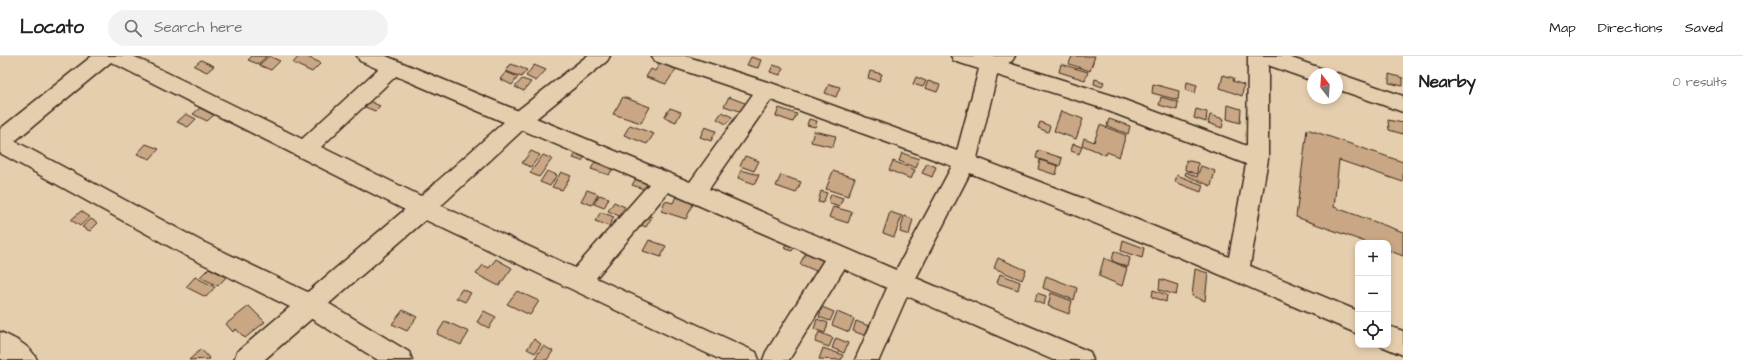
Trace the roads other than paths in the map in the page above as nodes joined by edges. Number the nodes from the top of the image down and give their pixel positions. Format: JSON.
{"nodes":[{"id":1,"x":105,"y":56,"type":"edge"},
{"id":2,"x":116,"y":56,"type":"edge"},
{"id":3,"x":367,"y":56,"type":"edge"},
{"id":4,"x":600,"y":56,"type":"edge"},
{"id":5,"x":662,"y":56,"type":"edge"},
{"id":6,"x":961,"y":56,"type":"edge"},
{"id":7,"x":1258,"y":56,"type":"edge"},
{"id":8,"x":1264,"y":56,"type":"edge"},
{"id":9,"x":998,"y":60,"type":"edge"},
{"id":10,"x":392,"y":68,"type":"junction"},
{"id":11,"x":1307,"y":71,"type":"edge"},
{"id":12,"x":1343,"y":83,"type":"edge"},
{"id":13,"x":767,"y":90,"type":"junction"},
{"id":14,"x":1403,"y":104,"type":"edge"},
{"id":15,"x":520,"y":120,"type":"junction"},
{"id":16,"x":0,"y":142,"type":"edge"},
{"id":17,"x":305,"y":149,"type":"junction"},
{"id":18,"x":1257,"y":159,"type":"junction"},
{"id":19,"x":965,"y":162,"type":"junction"},
{"id":20,"x":665,"y":180,"type":"junction"},
{"id":21,"x":694,"y":193,"type":"junction"},
{"id":22,"x":423,"y":208,"type":"junction"},
{"id":23,"x":839,"y":256,"type":"junction"},
{"id":24,"x":1238,"y":271,"type":"junction"},
{"id":25,"x":579,"y":281,"type":"junction"},
{"id":26,"x":901,"y":283,"type":"junction"},
{"id":27,"x":310,"y":305,"type":"junction"},
{"id":28,"x":1355,"y":323,"type":"edge"},
{"id":29,"x":1391,"y":338,"type":"edge"},
{"id":30,"x":1403,"y":343,"type":"edge"},
{"id":31,"x":0,"y":344,"type":"edge"},
{"id":32,"x":25,"y":360,"type":"edge"},
{"id":33,"x":246,"y":360,"type":"edge"},
{"id":34,"x":400,"y":360,"type":"edge"},
{"id":35,"x":748,"y":360,"type":"edge"},
{"id":36,"x":775,"y":360,"type":"edge"},
{"id":37,"x":867,"y":360,"type":"edge"},
{"id":38,"x":1081,"y":360,"type":"edge"}],
"edges":[{"from":1,"to":16,"type":"street"},
{"from":2,"to":17,"type":"street"},
{"from":3,"to":10,"type":"street"},
{"from":4,"to":15,"type":"street"},
{"from":5,"to":13,"type":"street"},
{"from":6,"to":9,"type":"street"},
{"from":7,"to":18,"type":"street"},
{"from":8,"to":11,"type":"street"},
{"from":9,"to":18,"type":"street"},
{"from":9,"to":19,"type":"street"},
{"from":10,"to":15,"type":"street"},
{"from":10,"to":17,"type":"street"},
{"from":12,"to":14,"type":"street"},
{"from":13,"to":19,"type":"street"},
{"from":13,"to":21,"type":"street"},
{"from":15,"to":20,"type":"street"},
{"from":15,"to":22,"type":"street"},
{"from":16,"to":27,"type":"street"},
{"from":17,"to":22,"type":"street"},
{"from":18,"to":24,"type":"street"},
{"from":19,"to":24,"type":"street"},
{"from":19,"to":26,"type":"street"},
{"from":20,"to":21,"type":"street"},
{"from":20,"to":25,"type":"street"},
{"from":21,"to":23,"type":"street"},
{"from":22,"to":25,"type":"street"},
{"from":22,"to":27,"type":"street"},
{"from":23,"to":26,"type":"street"},
{"from":23,"to":36,"type":"street"},
{"from":24,"to":28,"type":"street"},
{"from":25,"to":35,"type":"street"},
{"from":26,"to":37,"type":"street"},
{"from":26,"to":38,"type":"street"},
{"from":27,"to":33,"type":"street"},
{"from":27,"to":34,"type":"street"},
{"from":29,"to":30,"type":"street"},
{"from":31,"to":32,"type":"street"}]}
